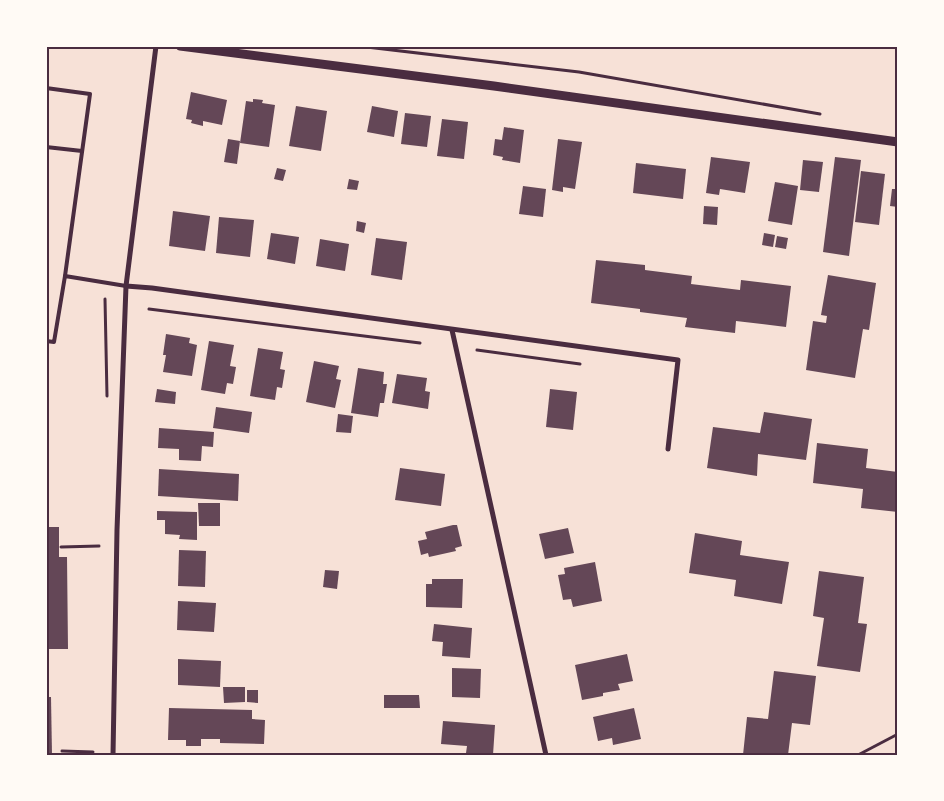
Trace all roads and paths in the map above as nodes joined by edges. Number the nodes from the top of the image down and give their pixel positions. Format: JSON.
{"nodes":[{"id":1,"x":156,"y":46,"type":"edge"},
{"id":2,"x":180,"y":46,"type":"edge"},
{"id":3,"x":358,"y":46,"type":"edge"},
{"id":4,"x":46,"y":88,"type":"edge"},
{"id":5,"x":820,"y":114,"type":"dead end"},
{"id":6,"x":898,"y":142,"type":"edge"},
{"id":7,"x":46,"y":147,"type":"edge"},
{"id":8,"x":82,"y":151,"type":"junction"},
{"id":9,"x":65,"y":276,"type":"junction"},
{"id":10,"x":126,"y":286,"type":"junction"},
{"id":11,"x":105,"y":299,"type":"dead end"},
{"id":12,"x":149,"y":309,"type":"dead end"},
{"id":13,"x":452,"y":330,"type":"junction"},
{"id":14,"x":46,"y":341,"type":"edge"},
{"id":15,"x":420,"y":343,"type":"dead end"},
{"id":16,"x":477,"y":350,"type":"dead end"},
{"id":17,"x":580,"y":364,"type":"dead end"},
{"id":18,"x":107,"y":396,"type":"dead end"},
{"id":19,"x":668,"y":449,"type":"dead end"},
{"id":20,"x":99,"y":546,"type":"dead end"},
{"id":21,"x":61,"y":547,"type":"dead end"},
{"id":22,"x":898,"y":734,"type":"edge"},
{"id":23,"x":62,"y":751,"type":"dead end"},
{"id":24,"x":93,"y":752,"type":"dead end"},
{"id":25,"x":113,"y":755,"type":"edge"},
{"id":26,"x":546,"y":755,"type":"edge"},
{"id":27,"x":858,"y":755,"type":"edge"}],
"edges":[{"from":1,"to":10,"type":"street"},
{"from":2,"to":6,"type":"street"},
{"from":3,"to":5,"type":"path"},
{"from":4,"to":8,"type":"lane"},
{"from":7,"to":8,"type":"lane"},
{"from":8,"to":9,"type":"lane"},
{"from":9,"to":10,"type":"lane"},
{"from":9,"to":14,"type":"lane"},
{"from":10,"to":13,"type":"street"},
{"from":10,"to":25,"type":"street"},
{"from":11,"to":18,"type":"path"},
{"from":12,"to":15,"type":"path"},
{"from":13,"to":19,"type":"street"},
{"from":13,"to":26,"type":"street"},
{"from":16,"to":17,"type":"path"},
{"from":20,"to":21,"type":"path"},
{"from":22,"to":27,"type":"path"},
{"from":23,"to":24,"type":"path"}]}
